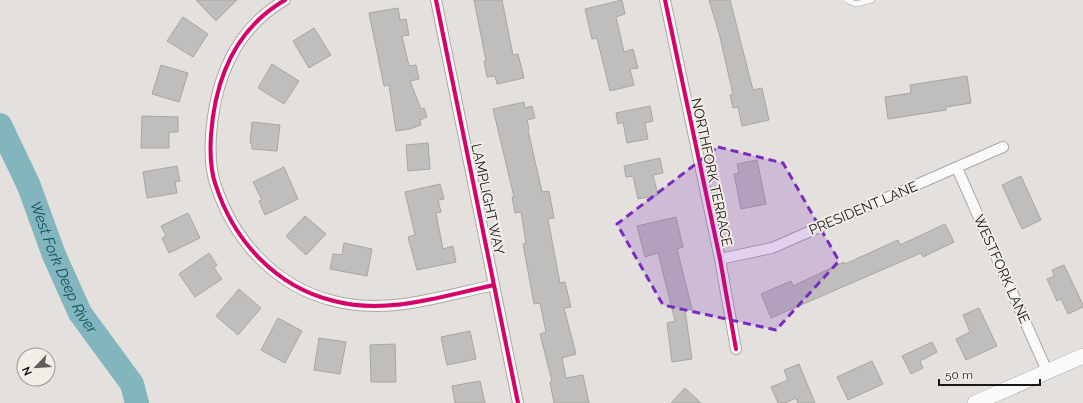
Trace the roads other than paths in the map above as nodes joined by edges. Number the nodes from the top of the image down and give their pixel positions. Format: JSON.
{"nodes":[{"id":1,"x":285,"y":0,"type":"edge"},
{"id":2,"x":436,"y":0,"type":"edge"},
{"id":3,"x":665,"y":0,"type":"edge"},
{"id":4,"x":846,"y":0,"type":"edge"},
{"id":5,"x":872,"y":0,"type":"edge"},
{"id":6,"x":1003,"y":147,"type":"dead end"},
{"id":7,"x":957,"y":168,"type":"junction"},
{"id":8,"x":720,"y":259,"type":"junction"},
{"id":9,"x":494,"y":285,"type":"junction"},
{"id":10,"x":736,"y":349,"type":"dead end"},
{"id":11,"x":1083,"y":356,"type":"edge"},
{"id":12,"x":1047,"y":371,"type":"junction"},
{"id":13,"x":518,"y":403,"type":"edge"},
{"id":14,"x":975,"y":403,"type":"edge"}],
"edges":[{"from":1,"to":9,"type":"street"},
{"from":2,"to":9,"type":"street","name":"LAMPLIGHT WAY"},
{"from":3,"to":8,"type":"street","name":"NORTHFORK TERRACE"},
{"from":4,"to":5,"type":"lane"},
{"from":6,"to":7,"type":"street","name":"PRESIDENT LANE"},
{"from":7,"to":8,"type":"street","name":"PRESIDENT LANE"},
{"from":7,"to":12,"type":"street","name":"WESTFORK LANE"},
{"from":8,"to":10,"type":"street","name":"NORTHFORK TERRACE"},
{"from":9,"to":13,"type":"street","name":"LAMPLIGHT WAY"},
{"from":11,"to":12,"type":"street"},
{"from":12,"to":14,"type":"street"}]}
